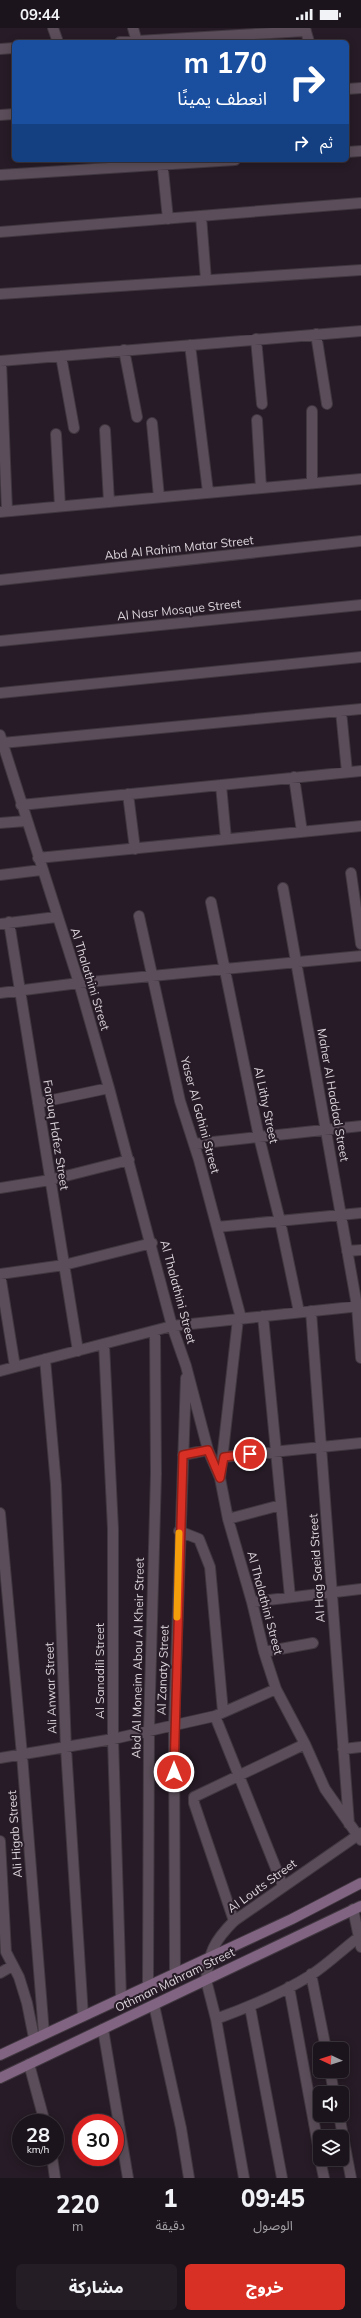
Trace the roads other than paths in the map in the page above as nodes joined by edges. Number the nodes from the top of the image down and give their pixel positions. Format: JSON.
{"nodes":[{"id":1,"x":53,"y":28,"type":"edge"},
{"id":2,"x":134,"y":28,"type":"edge"},
{"id":3,"x":305,"y":29,"type":"edge"},
{"id":4,"x":57,"y":40,"type":"edge"},
{"id":5,"x":137,"y":40,"type":"edge"},
{"id":6,"x":163,"y":40,"type":"edge"},
{"id":7,"x":308,"y":40,"type":"edge"},
{"id":8,"x":12,"y":48,"type":"edge"},
{"id":9,"x":0,"y":49,"type":"edge"},
{"id":10,"x":361,"y":88,"type":"edge"},
{"id":11,"x":349,"y":89,"type":"edge"},
{"id":12,"x":12,"y":114,"type":"edge"},
{"id":13,"x":0,"y":116,"type":"edge"},
{"id":14,"x":349,"y":152,"type":"edge"},
{"id":15,"x":361,"y":152,"type":"edge"},
{"id":16,"x":162,"y":162,"type":"edge"},
{"id":17,"x":0,"y":175,"type":"edge"},
{"id":18,"x":361,"y":203,"type":"edge"},
{"id":19,"x":201,"y":216,"type":"junction"},
{"id":20,"x":168,"y":219,"type":"junction"},
{"id":21,"x":0,"y":232,"type":"edge"},
{"id":22,"x":361,"y":270,"type":"edge"},
{"id":23,"x":206,"y":280,"type":"junction"},
{"id":24,"x":0,"y":294,"type":"edge"},
{"id":25,"x":361,"y":331,"type":"edge"},
{"id":26,"x":316,"y":334,"type":"junction"},
{"id":27,"x":256,"y":340,"type":"junction"},
{"id":28,"x":190,"y":345,"type":"junction"},
{"id":29,"x":124,"y":350,"type":"junction"},
{"id":30,"x":61,"y":356,"type":"junction"},
{"id":31,"x":1,"y":361,"type":"edge"},
{"id":32,"x":262,"y":404,"type":"dead end"},
{"id":33,"x":327,"y":404,"type":"dead end"},
{"id":34,"x":312,"y":411,"type":"dead end"},
{"id":35,"x":136,"y":417,"type":"dead end"},
{"id":36,"x":257,"y":420,"type":"dead end"},
{"id":37,"x":152,"y":423,"type":"dead end"},
{"id":38,"x":74,"y":428,"type":"dead end"},
{"id":39,"x":105,"y":430,"type":"dead end"},
{"id":40,"x":56,"y":434,"type":"dead end"},
{"id":41,"x":361,"y":479,"type":"edge"},
{"id":42,"x":312,"y":482,"type":"junction"},
{"id":43,"x":261,"y":488,"type":"junction"},
{"id":44,"x":208,"y":492,"type":"junction"},
{"id":45,"x":159,"y":497,"type":"junction"},
{"id":46,"x":109,"y":502,"type":"junction"},
{"id":47,"x":60,"y":506,"type":"junction"},
{"id":48,"x":4,"y":511,"type":"edge"},
{"id":49,"x":361,"y":541,"type":"edge"},
{"id":50,"x":0,"y":580,"type":"edge"},
{"id":51,"x":361,"y":605,"type":"edge"},
{"id":52,"x":0,"y":641,"type":"edge"},
{"id":53,"x":361,"y":657,"type":"edge"},
{"id":54,"x":0,"y":693,"type":"edge"},
{"id":55,"x":361,"y":709,"type":"edge"},
{"id":56,"x":340,"y":711,"type":"junction"},
{"id":57,"x":1,"y":739,"type":"edge"},
{"id":58,"x":3,"y":758,"type":"edge"},
{"id":59,"x":361,"y":771,"type":"edge"},
{"id":60,"x":347,"y":772,"type":"junction"},
{"id":61,"x":294,"y":777,"type":"junction"},
{"id":62,"x":221,"y":785,"type":"junction"},
{"id":63,"x":128,"y":794,"type":"junction"},
{"id":64,"x":21,"y":805,"type":"junction"},
{"id":65,"x":26,"y":821,"type":"junction"},
{"id":66,"x":0,"y":823,"type":"edge"},
{"id":67,"x":361,"y":826,"type":"edge"},
{"id":68,"x":302,"y":832,"type":"junction"},
{"id":69,"x":226,"y":839,"type":"junction"},
{"id":70,"x":135,"y":849,"type":"junction"},
{"id":71,"x":38,"y":858,"type":"junction"},
{"id":72,"x":41,"y":870,"type":"junction"},
{"id":73,"x":351,"y":873,"type":"dead end"},
{"id":74,"x":0,"y":875,"type":"edge"},
{"id":75,"x":283,"y":888,"type":"dead end"},
{"id":76,"x":212,"y":902,"type":"dead end"},
{"id":77,"x":56,"y":916,"type":"junction"},
{"id":78,"x":139,"y":916,"type":"dead end"},
{"id":79,"x":5,"y":923,"type":"edge"},
{"id":80,"x":361,"y":944,"type":"edge"},
{"id":81,"x":361,"y":956,"type":"edge"},
{"id":82,"x":296,"y":962,"type":"junction"},
{"id":83,"x":224,"y":969,"type":"junction"},
{"id":84,"x":152,"y":976,"type":"junction"},
{"id":85,"x":79,"y":984,"type":"junction"},
{"id":86,"x":20,"y":991,"type":"junction"},
{"id":87,"x":0,"y":993,"type":"edge"},
{"id":88,"x":109,"y":1088,"type":"junction"},
{"id":89,"x":38,"y":1103,"type":"junction"},
{"id":90,"x":361,"y":1126,"type":"edge"},
{"id":91,"x":326,"y":1130,"type":"junction"},
{"id":92,"x":259,"y":1137,"type":"junction"},
{"id":93,"x":194,"y":1144,"type":"junction"},
{"id":94,"x":129,"y":1160,"type":"junction"},
{"id":95,"x":50,"y":1180,"type":"junction"},
{"id":96,"x":0,"y":1188,"type":"edge"},
{"id":97,"x":361,"y":1213,"type":"edge"},
{"id":98,"x":341,"y":1215,"type":"junction"},
{"id":99,"x":280,"y":1221,"type":"junction"},
{"id":100,"x":217,"y":1227,"type":"junction"},
{"id":101,"x":152,"y":1243,"type":"junction"},
{"id":102,"x":361,"y":1250,"type":"edge"},
{"id":103,"x":347,"y":1251,"type":"junction"},
{"id":104,"x":64,"y":1265,"type":"junction"},
{"id":105,"x":0,"y":1274,"type":"edge"},
{"id":106,"x":359,"y":1306,"type":"edge"},
{"id":107,"x":311,"y":1311,"type":"junction"},
{"id":108,"x":299,"y":1312,"type":"junction"},
{"id":109,"x":263,"y":1316,"type":"junction"},
{"id":110,"x":240,"y":1319,"type":"junction"},
{"id":111,"x":172,"y":1326,"type":"junction"},
{"id":112,"x":155,"y":1331,"type":"junction"},
{"id":113,"x":104,"y":1344,"type":"junction"},
{"id":114,"x":78,"y":1351,"type":"junction"},
{"id":115,"x":361,"y":1358,"type":"edge"},
{"id":116,"x":45,"y":1359,"type":"junction"},
{"id":117,"x":186,"y":1366,"type":"junction"},
{"id":118,"x":14,"y":1367,"type":"junction"},
{"id":119,"x":0,"y":1371,"type":"edge"},
{"id":120,"x":361,"y":1443,"type":"edge"},
{"id":121,"x":321,"y":1447,"type":"junction"},
{"id":122,"x":208,"y":1450,"type":"junction"},
{"id":123,"x":276,"y":1451,"type":"junction"},
{"id":124,"x":183,"y":1455,"type":"junction"},
{"id":125,"x":224,"y":1457,"type":"junction"},
{"id":126,"x":220,"y":1478,"type":"junction"},
{"id":127,"x":281,"y":1505,"type":"junction"},
{"id":128,"x":0,"y":1513,"type":"edge"},
{"id":129,"x":228,"y":1518,"type":"junction"},
{"id":130,"x":180,"y":1531,"type":"junction"},
{"id":131,"x":361,"y":1589,"type":"edge"},
{"id":132,"x":332,"y":1592,"type":"junction"},
{"id":133,"x":290,"y":1597,"type":"junction"},
{"id":134,"x":252,"y":1602,"type":"junction"},
{"id":135,"x":5,"y":1615,"type":"edge"},
{"id":136,"x":313,"y":1643,"type":"dead end"},
{"id":137,"x":264,"y":1652,"type":"junction"},
{"id":138,"x":276,"y":1688,"type":"junction"},
{"id":139,"x":219,"y":1714,"type":"junction"},
{"id":140,"x":174,"y":1725,"type":"junction"},
{"id":141,"x":149,"y":1730,"type":"junction"},
{"id":142,"x":113,"y":1739,"type":"junction"},
{"id":143,"x":305,"y":1744,"type":"junction"},
{"id":144,"x":361,"y":1747,"type":"edge"},
{"id":145,"x":66,"y":1748,"type":"junction"},
{"id":146,"x":343,"y":1749,"type":"junction"},
{"id":147,"x":22,"y":1754,"type":"junction"},
{"id":148,"x":0,"y":1758,"type":"edge"},
{"id":149,"x":239,"y":1775,"type":"junction"},
{"id":150,"x":349,"y":1824,"type":"junction"},
{"id":151,"x":360,"y":1836,"type":"edge"},
{"id":152,"x":0,"y":1841,"type":"edge"},
{"id":153,"x":361,"y":1882,"type":"edge"},
{"id":154,"x":283,"y":1886,"type":"junction"},
{"id":155,"x":357,"y":1908,"type":"edge"},
{"id":156,"x":234,"y":1921,"type":"junction"},
{"id":157,"x":360,"y":1942,"type":"edge"},
{"id":158,"x":208,"y":1959,"type":"junction"},
{"id":159,"x":12,"y":1966,"type":"junction"},
{"id":160,"x":0,"y":1973,"type":"edge"},
{"id":161,"x":174,"y":1974,"type":"junction"},
{"id":162,"x":311,"y":1974,"type":"junction"},
{"id":163,"x":206,"y":1980,"type":"junction"},
{"id":164,"x":148,"y":1986,"type":"junction"},
{"id":165,"x":289,"y":1987,"type":"junction"},
{"id":166,"x":120,"y":1998,"type":"junction"},
{"id":167,"x":154,"y":2004,"type":"junction"},
{"id":168,"x":250,"y":2007,"type":"junction"},
{"id":169,"x":83,"y":2016,"type":"junction"},
{"id":170,"x":216,"y":2019,"type":"junction"},
{"id":171,"x":103,"y":2029,"type":"junction"},
{"id":172,"x":44,"y":2034,"type":"junction"},
{"id":173,"x":34,"y":2038,"type":"junction"},
{"id":174,"x":325,"y":2042,"type":"edge"},
{"id":175,"x":0,"y":2055,"type":"edge"},
{"id":176,"x":30,"y":2064,"type":"junction"},
{"id":177,"x":0,"y":2078,"type":"edge"},
{"id":178,"x":42,"y":2114,"type":"edge"},
{"id":179,"x":340,"y":2122,"type":"edge"},
{"id":180,"x":315,"y":2130,"type":"edge"},
{"id":181,"x":53,"y":2166,"type":"edge"},
{"id":182,"x":322,"y":2166,"type":"edge"},
{"id":183,"x":55,"y":2178,"type":"edge"},
{"id":184,"x":128,"y":2178,"type":"edge"},
{"id":185,"x":189,"y":2178,"type":"edge"},
{"id":186,"x":244,"y":2178,"type":"edge"},
{"id":187,"x":282,"y":2178,"type":"edge"},
{"id":188,"x":324,"y":2178,"type":"edge"},
{"id":189,"x":351,"y":2178,"type":"edge"}],
"edges":[{"from":1,"to":4,"type":"street"},
{"from":2,"to":5,"type":"street"},
{"from":3,"to":6,"type":"street"},
{"from":3,"to":7,"type":"street"},
{"from":8,"to":9,"type":"street"},
{"from":10,"to":11,"type":"street"},
{"from":12,"to":13,"type":"street"},
{"from":14,"to":15,"type":"street"},
{"from":16,"to":17,"type":"street"},
{"from":16,"to":20,"type":"street"},
{"from":18,"to":19,"type":"street"},
{"from":19,"to":20,"type":"street"},
{"from":19,"to":23,"type":"street"},
{"from":20,"to":21,"type":"street"},
{"from":22,"to":23,"type":"street"},
{"from":23,"to":24,"type":"street"},
{"from":25,"to":26,"type":"street"},
{"from":26,"to":27,"type":"street"},
{"from":26,"to":33,"type":"street"},
{"from":27,"to":28,"type":"street"},
{"from":27,"to":32,"type":"street"},
{"from":28,"to":29,"type":"street"},
{"from":28,"to":44,"type":"street"},
{"from":29,"to":30,"type":"street"},
{"from":29,"to":35,"type":"street"},
{"from":30,"to":31,"type":"street"},
{"from":30,"to":38,"type":"street"},
{"from":31,"to":48,"type":"street"},
{"from":34,"to":42,"type":"street"},
{"from":36,"to":43,"type":"street"},
{"from":37,"to":45,"type":"street"},
{"from":39,"to":46,"type":"street"},
{"from":40,"to":47,"type":"street"},
{"from":41,"to":42,"type":"street"},
{"from":42,"to":43,"type":"street"},
{"from":43,"to":44,"type":"street"},
{"from":44,"to":45,"type":"street"},
{"from":45,"to":46,"type":"street"},
{"from":46,"to":47,"type":"street"},
{"from":47,"to":48,"type":"street"},
{"from":49,"to":50,"type":"street","name":"Abd Al Rahim Matar Street"},
{"from":51,"to":52,"type":"street","name":"Al Nasr Mosque Street"},
{"from":53,"to":54,"type":"street"},
{"from":55,"to":56,"type":"street"},
{"from":56,"to":57,"type":"street"},
{"from":56,"to":60,"type":"street"},
{"from":57,"to":58,"type":"street","name":"Al Thalathini Street"},
{"from":58,"to":64,"type":"street","name":"Al Thalathini Street"},
{"from":59,"to":60,"type":"street"},
{"from":60,"to":61,"type":"street"},
{"from":61,"to":62,"type":"street"},
{"from":61,"to":68,"type":"street"},
{"from":62,"to":63,"type":"street"},
{"from":62,"to":69,"type":"street"},
{"from":63,"to":64,"type":"street"},
{"from":63,"to":70,"type":"street"},
{"from":64,"to":65,"type":"street","name":"Al Thalathini Street"},
{"from":65,"to":66,"type":"street"},
{"from":65,"to":71,"type":"street","name":"Al Thalathini Street"},
{"from":67,"to":68,"type":"street"},
{"from":68,"to":69,"type":"street"},
{"from":69,"to":70,"type":"street"},
{"from":70,"to":71,"type":"street"},
{"from":71,"to":72,"type":"street","name":"Al Thalathini Street"},
{"from":72,"to":74,"type":"street"},
{"from":72,"to":77,"type":"street","name":"Al Thalathini Street"},
{"from":73,"to":80,"type":"street"},
{"from":75,"to":82,"type":"street","name":"Maher Al Haddad Street"},
{"from":76,"to":83,"type":"street","name":"Al Lithy Street"},
{"from":77,"to":79,"type":"street"},
{"from":77,"to":85,"type":"street","name":"Al Thalathini Street"},
{"from":78,"to":84,"type":"street","name":"Yaser Al Gahini Street"},
{"from":79,"to":86,"type":"street","name":"Farouq Hafez Street"},
{"from":81,"to":82,"type":"street"},
{"from":82,"to":83,"type":"street"},
{"from":82,"to":91,"type":"street","name":"Maher Al Haddad Street"},
{"from":83,"to":84,"type":"street"},
{"from":83,"to":92,"type":"street","name":"Al Lithy Street"},
{"from":84,"to":85,"type":"street"},
{"from":84,"to":93,"type":"street","name":"Yaser Al Gahini Street"},
{"from":85,"to":86,"type":"street"},
{"from":85,"to":88,"type":"street","name":"Al Thalathini Street"},
{"from":86,"to":87,"type":"street"},
{"from":86,"to":89,"type":"street","name":"Farouq Hafez Street"},
{"from":88,"to":89,"type":"street"},
{"from":88,"to":94,"type":"street","name":"Al Thalathini Street"},
{"from":89,"to":95,"type":"street","name":"Farouq Hafez Street"},
{"from":90,"to":91,"type":"street"},
{"from":91,"to":92,"type":"street"},
{"from":91,"to":98,"type":"street","name":"Maher Al Haddad Street"},
{"from":92,"to":93,"type":"street"},
{"from":92,"to":99,"type":"street","name":"Al Lithy Street"},
{"from":93,"to":100,"type":"street","name":"Yaser Al Gahini Street"},
{"from":94,"to":95,"type":"street"},
{"from":94,"to":101,"type":"street","name":"Al Thalathini Street"},
{"from":95,"to":96,"type":"street"},
{"from":95,"to":104,"type":"street","name":"Farouq Hafez Street"},
{"from":97,"to":98,"type":"street"},
{"from":98,"to":99,"type":"street"},
{"from":98,"to":103,"type":"street","name":"Maher Al Haddad Street"},
{"from":99,"to":100,"type":"street"},
{"from":99,"to":108,"type":"street","name":"Al Lithy Street"},
{"from":100,"to":110,"type":"street","name":"Yaser Al Gahini Street"},
{"from":101,"to":104,"type":"street"},
{"from":101,"to":111,"type":"street","name":"Al Thalathini Street"},
{"from":102,"to":103,"type":"street"},
{"from":103,"to":106,"type":"street","name":"Maher Al Haddad Street"},
{"from":104,"to":105,"type":"street"},
{"from":104,"to":114,"type":"street","name":"Farouq Hafez Street"},
{"from":105,"to":118,"type":"street"},
{"from":106,"to":107,"type":"street"},
{"from":106,"to":115,"type":"street","name":"Maher Al Haddad Street"},
{"from":107,"to":108,"type":"street"},
{"from":107,"to":121,"type":"street","name":"Al Hag Saeid Street"},
{"from":108,"to":109,"type":"street"},
{"from":109,"to":110,"type":"street"},
{"from":109,"to":123,"type":"street"},
{"from":110,"to":111,"type":"street"},
{"from":110,"to":125,"type":"street"},
{"from":111,"to":112,"type":"street"},
{"from":111,"to":117,"type":"street","name":"Al Thalathini Street"},
{"from":112,"to":113,"type":"street"},
{"from":112,"to":141,"type":"street","name":"Abd Al Moneim Abou Al Kheir Street"},
{"from":113,"to":114,"type":"street"},
{"from":113,"to":142,"type":"street","name":"Al Sanadili Street"},
{"from":114,"to":116,"type":"street"},
{"from":116,"to":118,"type":"street"},
{"from":116,"to":145,"type":"street","name":"Ali Anwar Street"},
{"from":117,"to":122,"type":"street","name":"Al Thalathini Street"},
{"from":117,"to":124,"type":"street","name":"Al Zanaty Street"},
{"from":118,"to":119,"type":"street"},
{"from":120,"to":121,"type":"street"},
{"from":121,"to":123,"type":"street"},
{"from":121,"to":132,"type":"street","name":"Al Hag Saeid Street"},
{"from":122,"to":124,"type":"street"},
{"from":122,"to":126,"type":"street","name":"Al Thalathini Street"},
{"from":123,"to":125,"type":"street"},
{"from":123,"to":127,"type":"street"},
{"from":124,"to":130,"type":"street","name":"Al Zanaty Street"},
{"from":125,"to":126,"type":"street"},
{"from":126,"to":129,"type":"street","name":"Al Thalathini Street"},
{"from":127,"to":129,"type":"street"},
{"from":127,"to":133,"type":"street"},
{"from":128,"to":135,"type":"street","name":"Ali Higab Street"},
{"from":129,"to":134,"type":"street","name":"Al Thalathini Street"},
{"from":130,"to":139,"type":"street"},
{"from":130,"to":140,"type":"street","name":"Al Zanaty Street"},
{"from":131,"to":132,"type":"street"},
{"from":132,"to":133,"type":"street"},
{"from":132,"to":146,"type":"street","name":"Al Hag Saeid Street"},
{"from":133,"to":134,"type":"street"},
{"from":134,"to":137,"type":"street","name":"Al Thalathini Street"},
{"from":135,"to":147,"type":"street","name":"Ali Higab Street"},
{"from":136,"to":137,"type":"street"},
{"from":137,"to":138,"type":"street","name":"Al Thalathini Street"},
{"from":138,"to":139,"type":"street"},
{"from":138,"to":143,"type":"street","name":"Al Thalathini Street"},
{"from":139,"to":140,"type":"street"},
{"from":139,"to":149,"type":"street"},
{"from":140,"to":141,"type":"street"},
{"from":140,"to":161,"type":"street","name":"Al Zanaty Street"},
{"from":141,"to":142,"type":"street"},
{"from":141,"to":164,"type":"street","name":"Abd Al Moneim Abou Al Kheir Street"},
{"from":142,"to":145,"type":"street"},
{"from":142,"to":166,"type":"street","name":"Al Sanadili Street"},
{"from":143,"to":149,"type":"street"},
{"from":143,"to":150,"type":"street","name":"Al Thalathini Street"},
{"from":144,"to":146,"type":"street"},
{"from":145,"to":147,"type":"street"},
{"from":145,"to":169,"type":"street","name":"Ali Anwar Street"},
{"from":146,"to":150,"type":"street","name":"Al Hag Saeid Street"},
{"from":147,"to":148,"type":"street"},
{"from":147,"to":172,"type":"street","name":"Ali Higab Street"},
{"from":149,"to":154,"type":"street"},
{"from":149,"to":156,"type":"street"},
{"from":150,"to":151,"type":"street","name":"Al Thalathini Street"},
{"from":151,"to":154,"type":"street","name":"Al Louts Street"},
{"from":152,"to":159,"type":"street"},
{"from":153,"to":158,"type":"main road","name":"Othman Mahram Street"},
{"from":154,"to":156,"type":"street","name":"Al Louts Street"},
{"from":155,"to":157,"type":"street"},
{"from":155,"to":163,"type":"main road","name":"Othman Mahram Street"},
{"from":156,"to":158,"type":"street","name":"Al Louts Street"},
{"from":157,"to":162,"type":"street"},
{"from":158,"to":161,"type":"main road","name":"Othman Mahram Street"},
{"from":158,"to":163,"type":"street","name":"Al Louts Street"},
{"from":159,"to":160,"type":"street"},
{"from":159,"to":173,"type":"street"},
{"from":161,"to":164,"type":"main road","name":"Othman Mahram Street"},
{"from":162,"to":165,"type":"street"},
{"from":162,"to":174,"type":"street"},
{"from":163,"to":167,"type":"main road","name":"Othman Mahram Street"},
{"from":163,"to":170,"type":"street","name":"Al Louts Street"},
{"from":164,"to":166,"type":"main road","name":"Othman Mahram Street"},
{"from":165,"to":168,"type":"street"},
{"from":165,"to":180,"type":"street"},
{"from":166,"to":169,"type":"main road","name":"Othman Mahram Street"},
{"from":167,"to":171,"type":"main road","name":"Othman Mahram Street"},
{"from":167,"to":185,"type":"street"},
{"from":168,"to":170,"type":"street"},
{"from":168,"to":187,"type":"street"},
{"from":169,"to":172,"type":"main road","name":"Othman Mahram Street"},
{"from":170,"to":186,"type":"street","name":"Al Louts Street"},
{"from":171,"to":176,"type":"main road","name":"Othman Mahram Street"},
{"from":171,"to":184,"type":"street"},
{"from":172,"to":173,"type":"main road","name":"Othman Mahram Street"},
{"from":173,"to":175,"type":"main road","name":"Othman Mahram Street"},
{"from":176,"to":177,"type":"main road","name":"Othman Mahram Street"},
{"from":176,"to":178,"type":"street"},
{"from":179,"to":189,"type":"street"},
{"from":181,"to":183,"type":"street"},
{"from":182,"to":188,"type":"street"}]}
